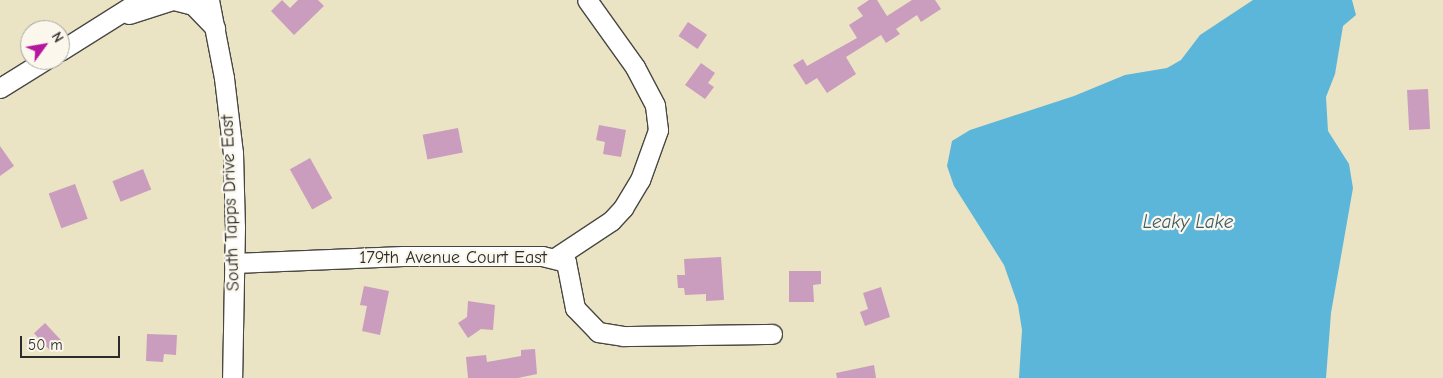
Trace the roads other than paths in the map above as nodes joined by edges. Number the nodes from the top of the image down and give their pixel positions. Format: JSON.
{"nodes":[{"id":1,"x":141,"y":0,"type":"edge"},
{"id":2,"x":173,"y":0,"type":"edge"},
{"id":3,"x":209,"y":0,"type":"edge"},
{"id":4,"x":587,"y":0,"type":"edge"},
{"id":5,"x":111,"y":19,"type":"junction"},
{"id":6,"x":216,"y":30,"type":"junction"},
{"id":7,"x":70,"y":45,"type":"edge"},
{"id":8,"x":29,"y":70,"type":"edge"},
{"id":9,"x":0,"y":88,"type":"edge"},
{"id":10,"x":555,"y":258,"type":"junction"},
{"id":11,"x":234,"y":264,"type":"junction"},
{"id":12,"x":772,"y":334,"type":"dead end"},
{"id":13,"x":232,"y":378,"type":"edge"}],
"edges":[{"from":1,"to":5,"type":"street"},
{"from":2,"to":5,"type":"street"},
{"from":2,"to":6,"type":"street"},
{"from":3,"to":6,"type":"street","name":"South Tapps Drive East"},
{"from":4,"to":10,"type":"street"},
{"from":5,"to":7,"type":"street"},
{"from":6,"to":11,"type":"street","name":"South Tapps Drive East"},
{"from":8,"to":9,"type":"street"},
{"from":10,"to":11,"type":"street","name":"179th Avenue Court East"},
{"from":10,"to":12,"type":"street","name":"179th Avenue Court East"},
{"from":11,"to":13,"type":"street","name":"South Tapps Drive East"}]}
